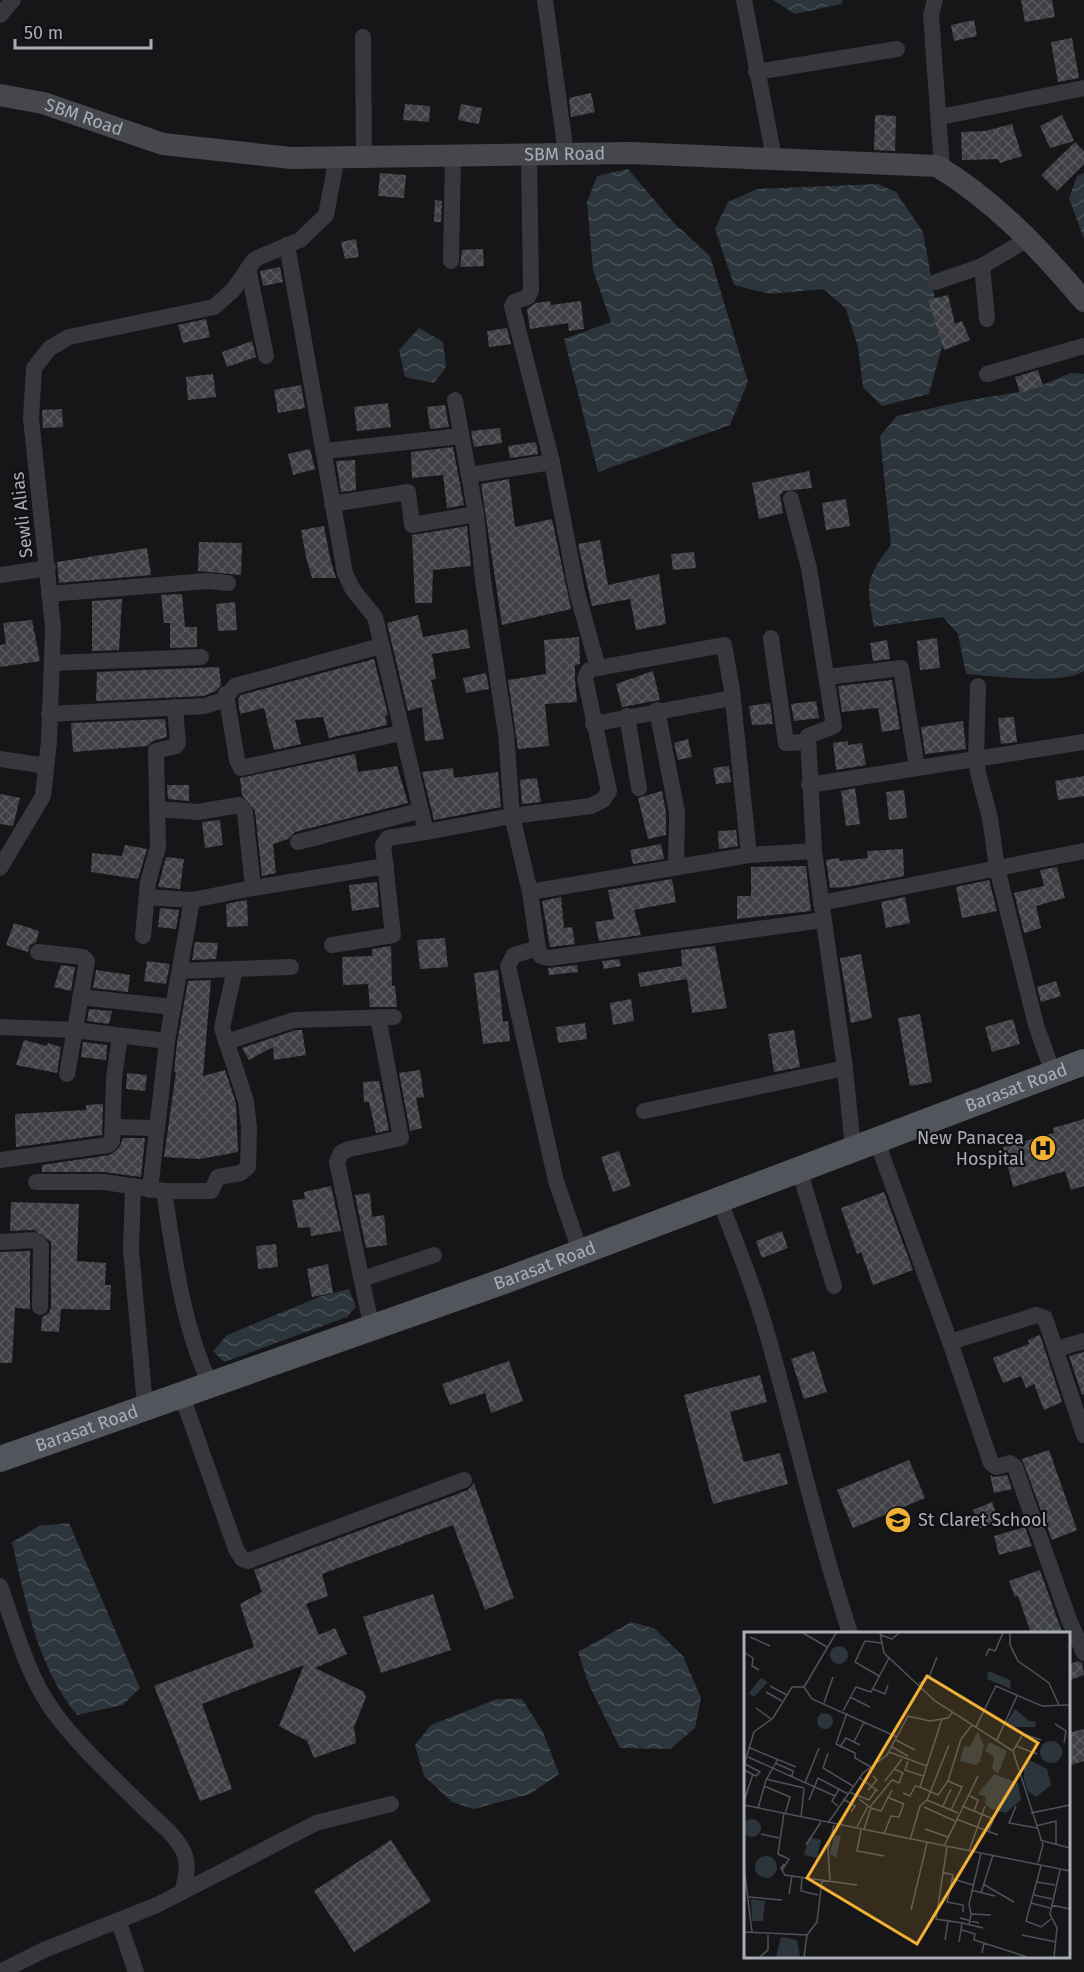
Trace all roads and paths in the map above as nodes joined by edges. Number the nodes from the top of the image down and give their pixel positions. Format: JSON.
{"nodes":[{"id":1,"x":13,"y":0,"type":"edge"},
{"id":2,"x":545,"y":0,"type":"edge"},
{"id":3,"x":744,"y":0,"type":"edge"},
{"id":4,"x":935,"y":0,"type":"edge"},
{"id":5,"x":0,"y":15,"type":"edge"},
{"id":6,"x":363,"y":37,"type":"dead end"},
{"id":7,"x":897,"y":49,"type":"dead end"},
{"id":8,"x":756,"y":72,"type":"junction"},
{"id":9,"x":1084,"y":88,"type":"edge"},
{"id":10,"x":0,"y":95,"type":"edge"},
{"id":11,"x":940,"y":117,"type":"junction"},
{"id":12,"x":566,"y":154,"type":"junction"},
{"id":13,"x":529,"y":155,"type":"junction"},
{"id":14,"x":453,"y":156,"type":"junction"},
{"id":15,"x":364,"y":157,"type":"junction"},
{"id":16,"x":337,"y":158,"type":"junction"},
{"id":17,"x":774,"y":158,"type":"junction"},
{"id":18,"x":942,"y":168,"type":"junction"},
{"id":19,"x":1028,"y":239,"type":"junction"},
{"id":20,"x":287,"y":245,"type":"junction"},
{"id":21,"x":451,"y":261,"type":"dead end"},
{"id":22,"x":982,"y":267,"type":"junction"},
{"id":23,"x":248,"y":268,"type":"junction"},
{"id":24,"x":936,"y":282,"type":"dead end"},
{"id":25,"x":1084,"y":302,"type":"edge"},
{"id":26,"x":987,"y":320,"type":"dead end"},
{"id":27,"x":1084,"y":346,"type":"edge"},
{"id":28,"x":266,"y":356,"type":"dead end"},
{"id":29,"x":987,"y":374,"type":"dead end"},
{"id":30,"x":455,"y":400,"type":"dead end"},
{"id":31,"x":461,"y":436,"type":"junction"},
{"id":32,"x":325,"y":451,"type":"junction"},
{"id":33,"x":552,"y":462,"type":"junction"},
{"id":34,"x":469,"y":475,"type":"junction"},
{"id":35,"x":791,"y":499,"type":"dead end"},
{"id":36,"x":332,"y":504,"type":"junction"},
{"id":37,"x":476,"y":514,"type":"junction"},
{"id":38,"x":48,"y":568,"type":"junction"},
{"id":39,"x":0,"y":575,"type":"edge"},
{"id":40,"x":228,"y":583,"type":"dead end"},
{"id":41,"x":49,"y":594,"type":"junction"},
{"id":42,"x":771,"y":638,"type":"dead end"},
{"id":43,"x":381,"y":646,"type":"junction"},
{"id":44,"x":201,"y":657,"type":"dead end"},
{"id":45,"x":52,"y":663,"type":"junction"},
{"id":46,"x":598,"y":668,"type":"junction"},
{"id":47,"x":827,"y":677,"type":"junction"},
{"id":48,"x":978,"y":687,"type":"dead end"},
{"id":49,"x":226,"y":693,"type":"junction"},
{"id":50,"x":732,"y":698,"type":"junction"},
{"id":51,"x":175,"y":707,"type":"junction"},
{"id":52,"x":657,"y":710,"type":"junction"},
{"id":53,"x":49,"y":714,"type":"junction"},
{"id":54,"x":627,"y":716,"type":"junction"},
{"id":55,"x":592,"y":724,"type":"junction"},
{"id":56,"x":401,"y":733,"type":"junction"},
{"id":57,"x":808,"y":742,"type":"junction"},
{"id":58,"x":1084,"y":742,"type":"edge"},
{"id":59,"x":976,"y":757,"type":"junction"},
{"id":60,"x":0,"y":759,"type":"edge"},
{"id":61,"x":46,"y":766,"type":"junction"},
{"id":62,"x":916,"y":768,"type":"junction"},
{"id":63,"x":809,"y":785,"type":"junction"},
{"id":64,"x":639,"y":788,"type":"dead end"},
{"id":65,"x":157,"y":809,"type":"junction"},
{"id":66,"x":419,"y":811,"type":"junction"},
{"id":67,"x":512,"y":816,"type":"junction"},
{"id":68,"x":426,"y":832,"type":"junction"},
{"id":69,"x":298,"y":842,"type":"dead end"},
{"id":70,"x":814,"y":851,"type":"junction"},
{"id":71,"x":1084,"y":851,"type":"edge"},
{"id":72,"x":749,"y":855,"type":"junction"},
{"id":73,"x":3,"y":858,"type":"edge"},
{"id":74,"x":386,"y":866,"type":"junction"},
{"id":75,"x":676,"y":867,"type":"junction"},
{"id":76,"x":997,"y":868,"type":"junction"},
{"id":77,"x":253,"y":888,"type":"junction"},
{"id":78,"x":530,"y":892,"type":"junction"},
{"id":79,"x":147,"y":897,"type":"junction"},
{"id":80,"x":192,"y":900,"type":"junction"},
{"id":81,"x":821,"y":903,"type":"junction"},
{"id":82,"x":823,"y":920,"type":"junction"},
{"id":83,"x":143,"y":936,"type":"dead end"},
{"id":84,"x":332,"y":945,"type":"dead end"},
{"id":85,"x":538,"y":948,"type":"junction"},
{"id":86,"x":38,"y":952,"type":"dead end"},
{"id":87,"x":291,"y":967,"type":"dead end"},
{"id":88,"x":235,"y":969,"type":"junction"},
{"id":89,"x":180,"y":971,"type":"junction"},
{"id":90,"x":80,"y":997,"type":"junction"},
{"id":91,"x":173,"y":1008,"type":"junction"},
{"id":92,"x":0,"y":1027,"type":"edge"},
{"id":93,"x":74,"y":1030,"type":"junction"},
{"id":94,"x":120,"y":1036,"type":"junction"},
{"id":95,"x":167,"y":1041,"type":"junction"},
{"id":96,"x":226,"y":1042,"type":"junction"},
{"id":97,"x":1084,"y":1062,"type":"edge"},
{"id":98,"x":845,"y":1068,"type":"junction"},
{"id":99,"x":1053,"y":1073,"type":"junction"},
{"id":100,"x":67,"y":1074,"type":"dead end"},
{"id":101,"x":644,"y":1111,"type":"dead end"},
{"id":102,"x":114,"y":1127,"type":"junction"},
{"id":103,"x":156,"y":1128,"type":"junction"},
{"id":104,"x":865,"y":1144,"type":"junction"},
{"id":105,"x":0,"y":1160,"type":"edge"},
{"id":106,"x":800,"y":1169,"type":"junction"},
{"id":107,"x":36,"y":1182,"type":"dead end"},
{"id":108,"x":133,"y":1186,"type":"junction"},
{"id":109,"x":157,"y":1191,"type":"junction"},
{"id":110,"x":719,"y":1199,"type":"junction"},
{"id":111,"x":0,"y":1242,"type":"edge"},
{"id":112,"x":580,"y":1251,"type":"junction"},
{"id":113,"x":434,"y":1255,"type":"dead end"},
{"id":114,"x":363,"y":1279,"type":"junction"},
{"id":115,"x":834,"y":1286,"type":"dead end"},
{"id":116,"x":40,"y":1307,"type":"dead end"},
{"id":117,"x":372,"y":1329,"type":"junction"},
{"id":118,"x":1084,"y":1341,"type":"edge"},
{"id":119,"x":950,"y":1342,"type":"junction"},
{"id":120,"x":1057,"y":1349,"type":"junction"},
{"id":121,"x":210,"y":1384,"type":"junction"},
{"id":122,"x":181,"y":1393,"type":"junction"},
{"id":123,"x":145,"y":1406,"type":"junction"},
{"id":124,"x":1084,"y":1436,"type":"edge"},
{"id":125,"x":0,"y":1460,"type":"edge"},
{"id":126,"x":464,"y":1480,"type":"dead end"},
{"id":127,"x":0,"y":1586,"type":"edge"},
{"id":128,"x":850,"y":1632,"type":"edge"},
{"id":129,"x":1084,"y":1653,"type":"edge"},
{"id":130,"x":391,"y":1804,"type":"dead end"},
{"id":131,"x":183,"y":1889,"type":"junction"},
{"id":132,"x":119,"y":1922,"type":"junction"},
{"id":133,"x":0,"y":1972,"type":"edge"},
{"id":134,"x":136,"y":1972,"type":"edge"}],
"edges":[{"from":1,"to":5,"type":"street"},
{"from":2,"to":12,"type":"street"},
{"from":3,"to":8,"type":"street"},
{"from":4,"to":11,"type":"street"},
{"from":6,"to":15,"type":"street"},
{"from":7,"to":8,"type":"street"},
{"from":8,"to":17,"type":"street"},
{"from":9,"to":11,"type":"street"},
{"from":10,"to":16,"type":"street","name":"SBM Road"},
{"from":11,"to":18,"type":"street"},
{"from":12,"to":13,"type":"street","name":"SBM Road"},
{"from":12,"to":17,"type":"street","name":"SBM Road"},
{"from":13,"to":14,"type":"street","name":"SBM Road"},
{"from":13,"to":33,"type":"street"},
{"from":14,"to":15,"type":"street","name":"SBM Road"},
{"from":14,"to":21,"type":"street"},
{"from":15,"to":16,"type":"street","name":"SBM Road"},
{"from":16,"to":20,"type":"street","name":"Sewli Alias"},
{"from":17,"to":18,"type":"street","name":"SBM Road"},
{"from":18,"to":19,"type":"street","name":"SBM Road"},
{"from":19,"to":22,"type":"street"},
{"from":19,"to":25,"type":"street","name":"SBM Road"},
{"from":20,"to":23,"type":"street","name":"Sewli Alias"},
{"from":20,"to":32,"type":"street"},
{"from":22,"to":24,"type":"street"},
{"from":22,"to":26,"type":"street"},
{"from":23,"to":28,"type":"street"},
{"from":23,"to":38,"type":"street","name":"Sewli Alias"},
{"from":27,"to":29,"type":"street"},
{"from":30,"to":31,"type":"street"},
{"from":31,"to":32,"type":"street"},
{"from":31,"to":34,"type":"street"},
{"from":32,"to":36,"type":"street"},
{"from":33,"to":34,"type":"street"},
{"from":33,"to":46,"type":"street"},
{"from":34,"to":37,"type":"street"},
{"from":35,"to":47,"type":"street"},
{"from":36,"to":37,"type":"street"},
{"from":36,"to":43,"type":"street"},
{"from":37,"to":67,"type":"street"},
{"from":38,"to":39,"type":"street"},
{"from":38,"to":41,"type":"street","name":"Sewli Alias"},
{"from":40,"to":41,"type":"street"},
{"from":41,"to":45,"type":"street","name":"Sewli Alias"},
{"from":42,"to":57,"type":"street"},
{"from":43,"to":49,"type":"street"},
{"from":43,"to":56,"type":"street"},
{"from":44,"to":45,"type":"street"},
{"from":45,"to":53,"type":"street","name":"Sewli Alias"},
{"from":46,"to":50,"type":"street"},
{"from":46,"to":55,"type":"street"},
{"from":47,"to":57,"type":"street"},
{"from":47,"to":62,"type":"street"},
{"from":48,"to":59,"type":"street"},
{"from":49,"to":51,"type":"street"},
{"from":49,"to":56,"type":"street"},
{"from":50,"to":52,"type":"street"},
{"from":50,"to":72,"type":"street"},
{"from":51,"to":53,"type":"street"},
{"from":51,"to":65,"type":"street"},
{"from":52,"to":54,"type":"street"},
{"from":52,"to":75,"type":"street"},
{"from":53,"to":61,"type":"street","name":"Sewli Alias"},
{"from":54,"to":55,"type":"street"},
{"from":54,"to":64,"type":"street"},
{"from":55,"to":67,"type":"street"},
{"from":56,"to":66,"type":"street"},
{"from":57,"to":63,"type":"street"},
{"from":58,"to":59,"type":"street"},
{"from":59,"to":62,"type":"street"},
{"from":59,"to":76,"type":"street"},
{"from":60,"to":61,"type":"street"},
{"from":61,"to":73,"type":"street","name":"Sewli Alias"},
{"from":62,"to":63,"type":"street"},
{"from":63,"to":70,"type":"street"},
{"from":65,"to":77,"type":"street"},
{"from":65,"to":79,"type":"street"},
{"from":66,"to":68,"type":"street"},
{"from":66,"to":69,"type":"street"},
{"from":67,"to":68,"type":"street"},
{"from":67,"to":78,"type":"street"},
{"from":68,"to":74,"type":"street"},
{"from":70,"to":72,"type":"street"},
{"from":70,"to":81,"type":"street"},
{"from":71,"to":76,"type":"street"},
{"from":72,"to":75,"type":"street"},
{"from":74,"to":77,"type":"street"},
{"from":74,"to":84,"type":"street"},
{"from":75,"to":78,"type":"street"},
{"from":76,"to":81,"type":"street"},
{"from":76,"to":99,"type":"street"},
{"from":77,"to":80,"type":"street"},
{"from":78,"to":85,"type":"street"},
{"from":79,"to":80,"type":"street"},
{"from":79,"to":83,"type":"street"},
{"from":80,"to":89,"type":"street"},
{"from":81,"to":82,"type":"street"},
{"from":82,"to":85,"type":"street"},
{"from":82,"to":98,"type":"street"},
{"from":85,"to":112,"type":"street"},
{"from":86,"to":90,"type":"street"},
{"from":87,"to":88,"type":"street"},
{"from":88,"to":89,"type":"street"},
{"from":88,"to":96,"type":"street"},
{"from":89,"to":91,"type":"street"},
{"from":90,"to":91,"type":"street"},
{"from":90,"to":93,"type":"street"},
{"from":91,"to":95,"type":"street"},
{"from":92,"to":93,"type":"street"},
{"from":93,"to":94,"type":"street"},
{"from":93,"to":100,"type":"street"},
{"from":94,"to":95,"type":"street"},
{"from":94,"to":102,"type":"street"},
{"from":95,"to":103,"type":"street"},
{"from":96,"to":109,"type":"street"},
{"from":96,"to":114,"type":"street"},
{"from":97,"to":99,"type":"main road","name":"Barasat Road"},
{"from":98,"to":101,"type":"street"},
{"from":98,"to":104,"type":"street"},
{"from":99,"to":104,"type":"main road","name":"Barasat Road"},
{"from":102,"to":103,"type":"street"},
{"from":102,"to":105,"type":"street"},
{"from":103,"to":109,"type":"street"},
{"from":104,"to":106,"type":"main road","name":"Barasat Road"},
{"from":104,"to":119,"type":"street"},
{"from":106,"to":110,"type":"main road","name":"Barasat Road"},
{"from":106,"to":115,"type":"street"},
{"from":107,"to":108,"type":"street"},
{"from":108,"to":109,"type":"street"},
{"from":108,"to":123,"type":"street"},
{"from":109,"to":121,"type":"street"},
{"from":110,"to":112,"type":"main road","name":"Barasat Road"},
{"from":110,"to":128,"type":"street"},
{"from":111,"to":116,"type":"street"},
{"from":112,"to":117,"type":"main road","name":"Barasat Road"},
{"from":113,"to":114,"type":"street"},
{"from":114,"to":117,"type":"street"},
{"from":117,"to":121,"type":"main road","name":"Barasat Road"},
{"from":118,"to":120,"type":"street"},
{"from":119,"to":120,"type":"street"},
{"from":119,"to":129,"type":"street"},
{"from":120,"to":124,"type":"street"},
{"from":121,"to":122,"type":"main road","name":"Barasat Road"},
{"from":122,"to":123,"type":"main road","name":"Barasat Road"},
{"from":122,"to":126,"type":"street"},
{"from":123,"to":125,"type":"main road","name":"Barasat Road"},
{"from":127,"to":131,"type":"street"},
{"from":130,"to":131,"type":"street"},
{"from":131,"to":132,"type":"street"},
{"from":132,"to":133,"type":"street"},
{"from":132,"to":134,"type":"street"}]}
